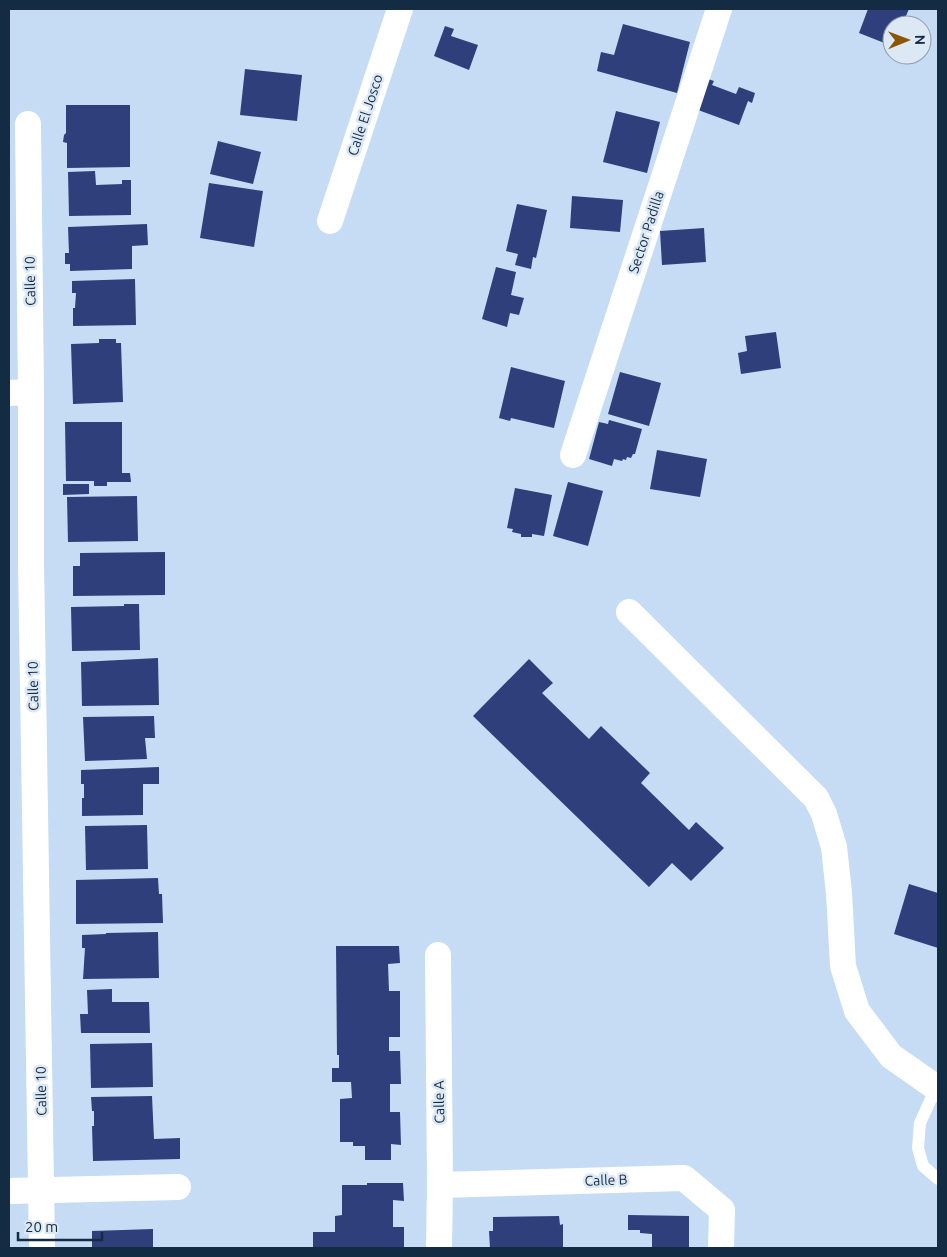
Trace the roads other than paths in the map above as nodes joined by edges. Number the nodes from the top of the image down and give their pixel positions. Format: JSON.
{"nodes":[{"id":1,"x":400,"y":9,"type":"edge"},
{"id":2,"x":719,"y":9,"type":"edge"},
{"id":3,"x":28,"y":124,"type":"dead end"},
{"id":4,"x":19,"y":195,"type":"edge"},
{"id":5,"x":330,"y":221,"type":"dead end"},
{"id":6,"x":20,"y":392,"type":"edge"},
{"id":7,"x":573,"y":455,"type":"dead end"},
{"id":8,"x":629,"y":612,"type":"dead end"},
{"id":9,"x":438,"y":955,"type":"dead end"},
{"id":10,"x":937,"y":1088,"type":"edge"},
{"id":11,"x":938,"y":1180,"type":"edge"},
{"id":12,"x":440,"y":1185,"type":"junction"},
{"id":13,"x":178,"y":1187,"type":"dead end"},
{"id":14,"x":42,"y":1190,"type":"junction"},
{"id":15,"x":9,"y":1191,"type":"edge"},
{"id":16,"x":42,"y":1248,"type":"edge"},
{"id":17,"x":439,"y":1248,"type":"edge"},
{"id":18,"x":721,"y":1248,"type":"edge"}],
"edges":[{"from":1,"to":5,"type":"street","name":"Calle El Josco"},
{"from":2,"to":7,"type":"street","name":"Sector Padilla"},
{"from":3,"to":4,"type":"street","name":"Calle 10"},
{"from":4,"to":6,"type":"street","name":"Calle 10"},
{"from":6,"to":14,"type":"street","name":"Calle 10"},
{"from":8,"to":10,"type":"street"},
{"from":9,"to":12,"type":"street","name":"Calle A"},
{"from":10,"to":11,"type":"lane"},
{"from":12,"to":17,"type":"street","name":"Calle A"},
{"from":12,"to":18,"type":"street","name":"Calle B"},
{"from":13,"to":14,"type":"street"},
{"from":14,"to":15,"type":"street"},
{"from":14,"to":16,"type":"street","name":"Calle 10"}]}
